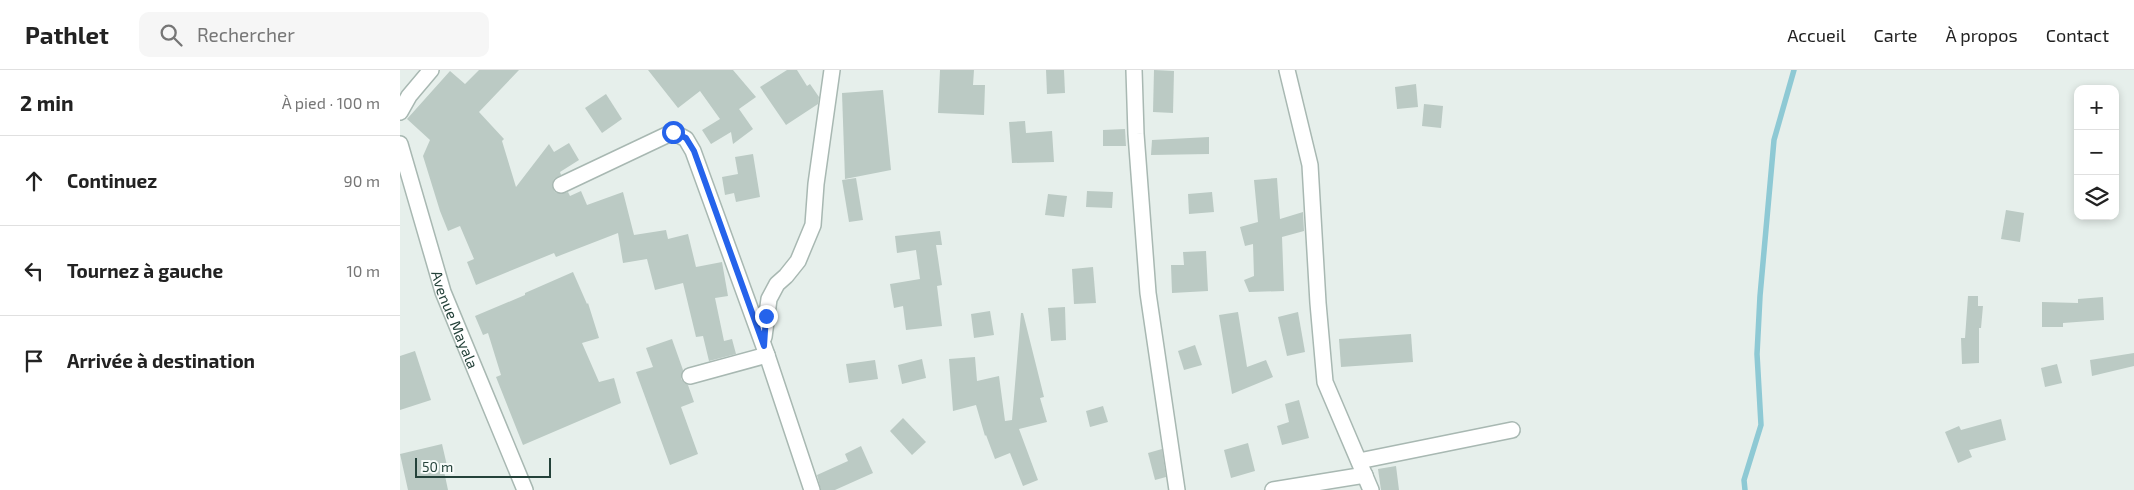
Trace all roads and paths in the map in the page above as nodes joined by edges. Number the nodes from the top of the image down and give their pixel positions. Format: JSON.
{"nodes":[{"id":1,"x":431,"y":70,"type":"edge"},
{"id":2,"x":832,"y":70,"type":"edge"},
{"id":3,"x":1134,"y":70,"type":"edge"},
{"id":4,"x":1287,"y":70,"type":"edge"},
{"id":5,"x":400,"y":112,"type":"edge"},
{"id":6,"x":400,"y":144,"type":"edge"},
{"id":7,"x":561,"y":185,"type":"dead end"},
{"id":8,"x":407,"y":195,"type":"edge"},
{"id":9,"x":766,"y":351,"type":"junction"},
{"id":10,"x":690,"y":376,"type":"dead end"},
{"id":11,"x":1512,"y":430,"type":"dead end"},
{"id":12,"x":1362,"y":468,"type":"junction"},
{"id":13,"x":525,"y":490,"type":"edge"},
{"id":14,"x":812,"y":490,"type":"edge"},
{"id":15,"x":1177,"y":490,"type":"edge"},
{"id":16,"x":1273,"y":490,"type":"edge"},
{"id":17,"x":1371,"y":490,"type":"edge"}],
"edges":[{"from":1,"to":5,"type":"street"},
{"from":2,"to":9,"type":"street"},
{"from":3,"to":15,"type":"street"},
{"from":4,"to":12,"type":"street"},
{"from":6,"to":8,"type":"street","name":"Avenue Mayala"},
{"from":7,"to":9,"type":"street"},
{"from":8,"to":13,"type":"street","name":"Avenue Mayala"},
{"from":9,"to":10,"type":"street"},
{"from":9,"to":14,"type":"street"},
{"from":11,"to":12,"type":"street"},
{"from":12,"to":16,"type":"street"},
{"from":12,"to":17,"type":"street"}]}
